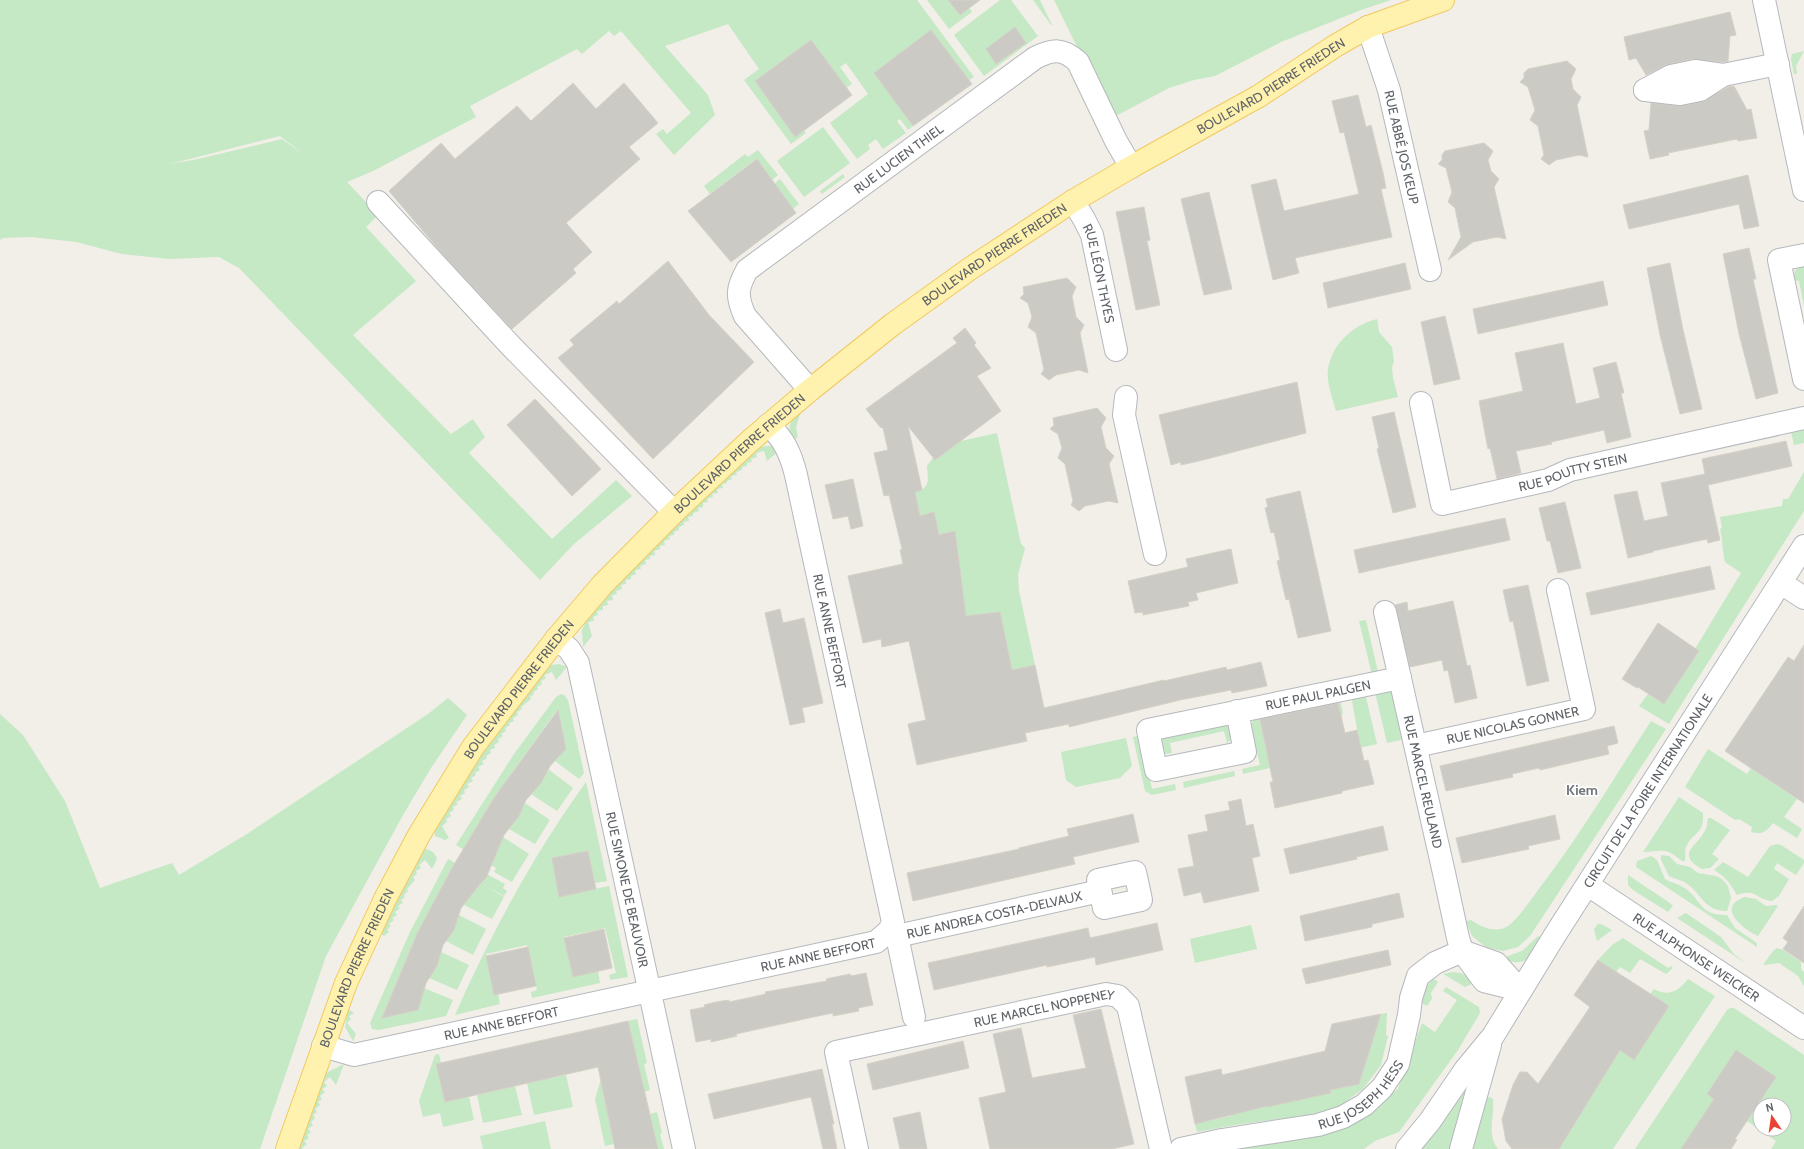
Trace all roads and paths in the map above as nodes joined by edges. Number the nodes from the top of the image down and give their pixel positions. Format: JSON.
{"nodes":[{"id":1,"x":1443,"y":0,"type":"edge"},
{"id":2,"x":1764,"y":0,"type":"edge"},
{"id":3,"x":1368,"y":27,"type":"junction"},
{"id":4,"x":1778,"y":64,"type":"junction"},
{"id":5,"x":1722,"y":75,"type":"dead end"},
{"id":6,"x":1131,"y":167,"type":"junction"},
{"id":7,"x":1804,"y":190,"type":"edge"},
{"id":8,"x":1073,"y":201,"type":"junction"},
{"id":9,"x":378,"y":202,"type":"dead end"},
{"id":10,"x":1804,"y":255,"type":"edge"},
{"id":11,"x":1430,"y":270,"type":"dead end"},
{"id":12,"x":1116,"y":350,"type":"dead end"},
{"id":13,"x":1804,"y":379,"type":"edge"},
{"id":14,"x":810,"y":390,"type":"junction"},
{"id":15,"x":1126,"y":397,"type":"dead end"},
{"id":16,"x":1420,"y":403,"type":"dead end"},
{"id":17,"x":1804,"y":418,"type":"edge"},
{"id":18,"x":768,"y":425,"type":"junction"},
{"id":19,"x":674,"y":512,"type":"junction"},
{"id":20,"x":1804,"y":546,"type":"edge"},
{"id":21,"x":1155,"y":554,"type":"dead end"},
{"id":22,"x":1781,"y":582,"type":"junction"},
{"id":23,"x":1558,"y":590,"type":"dead end"},
{"id":24,"x":1804,"y":598,"type":"edge"},
{"id":25,"x":1385,"y":612,"type":"dead end"},
{"id":26,"x":556,"y":639,"type":"junction"},
{"id":27,"x":1400,"y":678,"type":"junction"},
{"id":28,"x":1237,"y":711,"type":"dead end"},
{"id":29,"x":1416,"y":746,"type":"junction"},
{"id":30,"x":1588,"y":885,"type":"junction"},
{"id":31,"x":1100,"y":892,"type":"dead end"},
{"id":32,"x":893,"y":933,"type":"junction"},
{"id":33,"x":1462,"y":951,"type":"junction"},
{"id":34,"x":649,"y":990,"type":"junction"},
{"id":35,"x":1520,"y":990,"type":"junction"},
{"id":36,"x":914,"y":1017,"type":"dead end"},
{"id":37,"x":1804,"y":1028,"type":"edge"},
{"id":38,"x":1493,"y":1036,"type":"junction"},
{"id":39,"x":323,"y":1046,"type":"junction"},
{"id":40,"x":287,"y":1149,"type":"edge"},
{"id":41,"x":684,"y":1149,"type":"edge"},
{"id":42,"x":857,"y":1149,"type":"edge"},
{"id":43,"x":1161,"y":1149,"type":"edge"},
{"id":44,"x":1181,"y":1149,"type":"edge"},
{"id":45,"x":1407,"y":1149,"type":"edge"},
{"id":46,"x":1461,"y":1149,"type":"edge"}],
"edges":[{"from":1,"to":3,"type":"main road","name":"BOULEVARD PIERRE FRIEDEN"},
{"from":2,"to":4,"type":"street"},
{"from":3,"to":6,"type":"main road","name":"BOULEVARD PIERRE FRIEDEN"},
{"from":3,"to":11,"type":"street","name":"RUE ABBÉ JOS KEUP"},
{"from":4,"to":5,"type":"street"},
{"from":4,"to":7,"type":"street"},
{"from":6,"to":8,"type":"main road","name":"BOULEVARD PIERRE FRIEDEN"},
{"from":6,"to":14,"type":"street","name":"RUE LUCIEN THIEL"},
{"from":8,"to":12,"type":"street","name":"RUE LÉON THYES"},
{"from":8,"to":14,"type":"main road","name":"BOULEVARD PIERRE FRIEDEN"},
{"from":9,"to":19,"type":"street"},
{"from":10,"to":13,"type":"street"},
{"from":14,"to":18,"type":"main road","name":"BOULEVARD PIERRE FRIEDEN"},
{"from":15,"to":21,"type":"street"},
{"from":16,"to":17,"type":"street","name":"RUE POUTTY STEIN"},
{"from":18,"to":19,"type":"main road","name":"BOULEVARD PIERRE FRIEDEN"},
{"from":18,"to":32,"type":"street","name":"RUE ANNE BEFFORT"},
{"from":19,"to":26,"type":"main road","name":"BOULEVARD PIERRE FRIEDEN"},
{"from":20,"to":22,"type":"street","name":"CIRCUIT DE LA FOIRE INTERNATIONALE"},
{"from":22,"to":24,"type":"street"},
{"from":22,"to":30,"type":"street","name":"CIRCUIT DE LA FOIRE INTERNATIONALE"},
{"from":23,"to":29,"type":"street","name":"RUE NICOLAS GONNER"},
{"from":25,"to":27,"type":"street","name":"RUE MARCEL REULAND"},
{"from":26,"to":34,"type":"street","name":"RUE SIMONE DE BEAUVOIR"},
{"from":26,"to":39,"type":"main road","name":"BOULEVARD PIERRE FRIEDEN"},
{"from":27,"to":28,"type":"street","name":"RUE PAUL PALGEN"},
{"from":27,"to":29,"type":"street","name":"RUE MARCEL REULAND"},
{"from":29,"to":33,"type":"street","name":"RUE MARCEL REULAND"},
{"from":30,"to":35,"type":"street","name":"CIRCUIT DE LA FOIRE INTERNATIONALE"},
{"from":30,"to":37,"type":"street","name":"RUE ALPHONSE WEICKER"},
{"from":31,"to":32,"type":"street","name":"RUE ANDREA COSTA-DELVAUX"},
{"from":32,"to":34,"type":"street","name":"RUE ANNE BEFFORT"},
{"from":32,"to":36,"type":"street","name":"RUE ANNE BEFFORT"},
{"from":33,"to":35,"type":"street"},
{"from":33,"to":44,"type":"street","name":"RUE JOSEPH HESS"},
{"from":34,"to":39,"type":"street","name":"RUE ANNE BEFFORT"},
{"from":34,"to":41,"type":"street","name":"RUE SIMONE DE BEAUVOIR"},
{"from":35,"to":38,"type":"street","name":"CIRCUIT DE LA FOIRE INTERNATIONALE"},
{"from":38,"to":45,"type":"street","name":"CIRCUIT DE LA FOIRE INTERNATIONALE"},
{"from":38,"to":46,"type":"street","name":"CIRCUIT DE LA FOIRE INTERNATIONALE"},
{"from":39,"to":40,"type":"main road","name":"BOULEVARD PIERRE FRIEDEN"},
{"from":42,"to":43,"type":"street","name":"RUE MARCEL NOPPENEY"}]}
